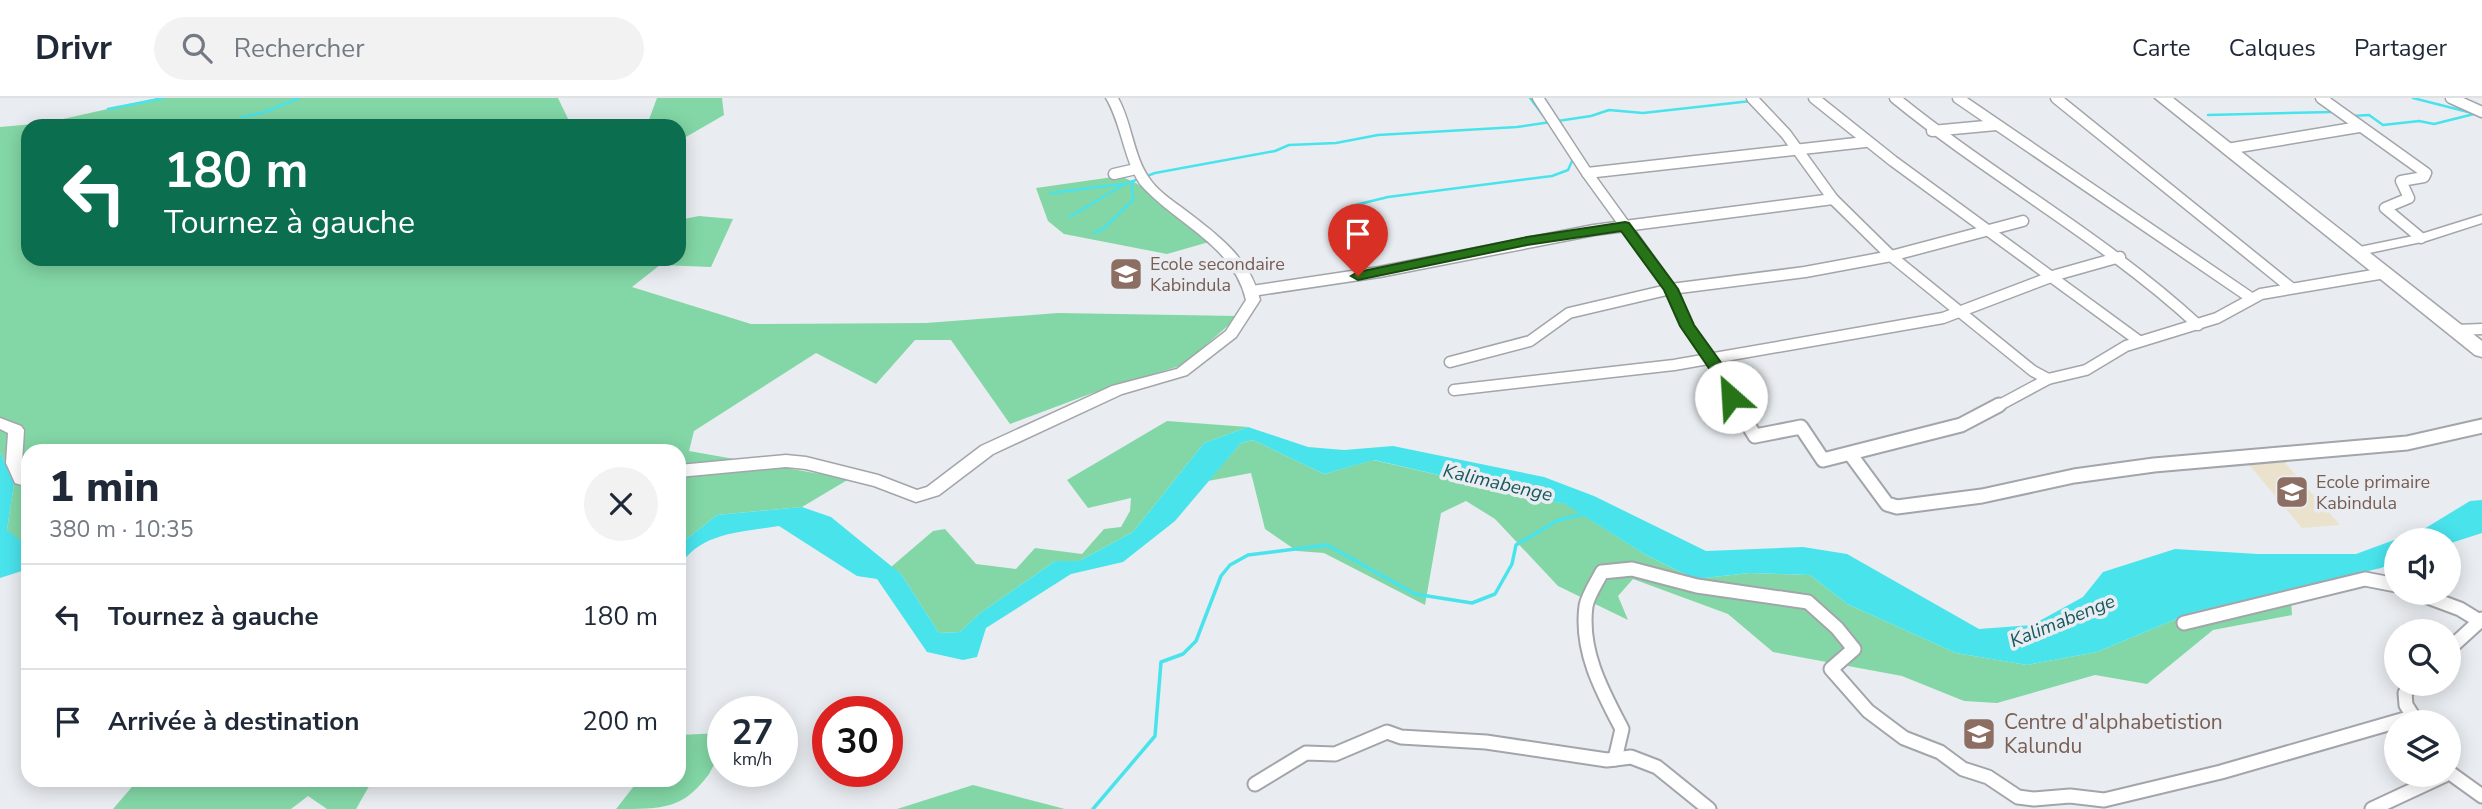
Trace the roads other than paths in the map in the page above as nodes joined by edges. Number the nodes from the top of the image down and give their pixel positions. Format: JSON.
{"nodes":[{"id":1,"x":1112,"y":98,"type":"edge"},
{"id":2,"x":1538,"y":98,"type":"edge"},
{"id":3,"x":1752,"y":98,"type":"edge"},
{"id":4,"x":1814,"y":98,"type":"edge"},
{"id":5,"x":1895,"y":98,"type":"edge"},
{"id":6,"x":1958,"y":98,"type":"edge"},
{"id":7,"x":2056,"y":98,"type":"edge"},
{"id":8,"x":2163,"y":98,"type":"edge"},
{"id":9,"x":2321,"y":98,"type":"edge"},
{"id":10,"x":2451,"y":98,"type":"edge"},
{"id":11,"x":2482,"y":112,"type":"edge"},
{"id":12,"x":1996,"y":125,"type":"junction"},
{"id":13,"x":2360,"y":127,"type":"junction"},
{"id":14,"x":1932,"y":131,"type":"junction"},
{"id":15,"x":1865,"y":142,"type":"junction"},
{"id":16,"x":2227,"y":149,"type":"junction"},
{"id":17,"x":1796,"y":150,"type":"junction"},
{"id":18,"x":1136,"y":169,"type":"junction"},
{"id":19,"x":1587,"y":173,"type":"junction"},
{"id":20,"x":1114,"y":174,"type":"dead end"},
{"id":21,"x":1833,"y":199,"type":"junction"},
{"id":22,"x":2482,"y":219,"type":"edge"},
{"id":23,"x":2023,"y":221,"type":"dead end"},
{"id":24,"x":1625,"y":226,"type":"junction"},
{"id":25,"x":1988,"y":229,"type":"junction"},
{"id":26,"x":2421,"y":238,"type":"junction"},
{"id":27,"x":2355,"y":252,"type":"junction"},
{"id":28,"x":1891,"y":256,"type":"junction"},
{"id":29,"x":2120,"y":257,"type":"junction"},
{"id":30,"x":2385,"y":273,"type":"junction"},
{"id":31,"x":2056,"y":275,"type":"junction"},
{"id":32,"x":2290,"y":287,"type":"junction"},
{"id":33,"x":1671,"y":289,"type":"junction"},
{"id":34,"x":1252,"y":291,"type":"junction"},
{"id":35,"x":2251,"y":298,"type":"junction"},
{"id":36,"x":1960,"y":313,"type":"junction"},
{"id":37,"x":2198,"y":325,"type":"junction"},
{"id":38,"x":2482,"y":329,"type":"edge"},
{"id":39,"x":2456,"y":330,"type":"junction"},
{"id":40,"x":2139,"y":341,"type":"junction"},
{"id":41,"x":2482,"y":351,"type":"edge"},
{"id":42,"x":1712,"y":359,"type":"junction"},
{"id":43,"x":1450,"y":362,"type":"dead end"},
{"id":44,"x":2048,"y":379,"type":"junction"},
{"id":45,"x":1454,"y":390,"type":"dead end"},
{"id":46,"x":0,"y":423,"type":"edge"},
{"id":47,"x":2482,"y":426,"type":"edge"},
{"id":48,"x":1851,"y":455,"type":"junction"},
{"id":49,"x":686,"y":470,"type":"edge"},
{"id":50,"x":21,"y":479,"type":"edge"},
{"id":51,"x":2384,"y":582,"type":"edge"},
{"id":52,"x":2449,"y":605,"type":"edge"},
{"id":53,"x":2480,"y":620,"type":"edge"},
{"id":54,"x":2184,"y":623,"type":"dead end"},
{"id":55,"x":2461,"y":638,"type":"edge"},
{"id":56,"x":2384,"y":728,"type":"edge"},
{"id":57,"x":1615,"y":759,"type":"junction"},
{"id":58,"x":2461,"y":780,"type":"edge"},
{"id":59,"x":1255,"y":785,"type":"dead end"},
{"id":60,"x":2415,"y":787,"type":"edge"},
{"id":61,"x":2482,"y":796,"type":"edge"},
{"id":62,"x":1709,"y":809,"type":"edge"},
{"id":63,"x":2372,"y":809,"type":"edge"}],
"edges":[{"from":1,"to":18,"type":"street"},
{"from":2,"to":19,"type":"street"},
{"from":3,"to":17,"type":"street"},
{"from":4,"to":15,"type":"street"},
{"from":5,"to":14,"type":"street"},
{"from":6,"to":12,"type":"street"},
{"from":7,"to":32,"type":"street"},
{"from":8,"to":16,"type":"highway"},
{"from":9,"to":13,"type":"street"},
{"from":10,"to":11,"type":"street"},
{"from":12,"to":14,"type":"street"},
{"from":12,"to":35,"type":"street"},
{"from":13,"to":16,"type":"street"},
{"from":13,"to":26,"type":"street"},
{"from":14,"to":29,"type":"street"},
{"from":15,"to":17,"type":"street"},
{"from":15,"to":25,"type":"street"},
{"from":16,"to":27,"type":"highway"},
{"from":17,"to":19,"type":"street"},
{"from":17,"to":21,"type":"street"},
{"from":18,"to":20,"type":"street"},
{"from":18,"to":34,"type":"street"},
{"from":19,"to":24,"type":"street"},
{"from":21,"to":24,"type":"street"},
{"from":21,"to":28,"type":"street"},
{"from":22,"to":26,"type":"street"},
{"from":23,"to":25,"type":"street"},
{"from":24,"to":33,"type":"street"},
{"from":24,"to":34,"type":"street"},
{"from":25,"to":28,"type":"street"},
{"from":25,"to":31,"type":"street"},
{"from":26,"to":27,"type":"street"},
{"from":27,"to":30,"type":"highway"},
{"from":28,"to":33,"type":"street"},
{"from":28,"to":36,"type":"street"},
{"from":29,"to":31,"type":"street"},
{"from":29,"to":37,"type":"street"},
{"from":30,"to":32,"type":"street"},
{"from":30,"to":39,"type":"highway"},
{"from":31,"to":36,"type":"street"},
{"from":31,"to":40,"type":"street"},
{"from":32,"to":35,"type":"street"},
{"from":33,"to":42,"type":"street"},
{"from":33,"to":43,"type":"street"},
{"from":34,"to":49,"type":"street"},
{"from":35,"to":37,"type":"street"},
{"from":36,"to":42,"type":"street"},
{"from":36,"to":44,"type":"street"},
{"from":37,"to":40,"type":"street"},
{"from":38,"to":39,"type":"street"},
{"from":39,"to":41,"type":"highway"},
{"from":40,"to":44,"type":"street"},
{"from":42,"to":45,"type":"street"},
{"from":42,"to":48,"type":"street"},
{"from":44,"to":48,"type":"street"},
{"from":46,"to":50,"type":"street"},
{"from":47,"to":48,"type":"street"},
{"from":51,"to":54,"type":"street"},
{"from":52,"to":53,"type":"street"},
{"from":53,"to":55,"type":"street"},
{"from":56,"to":57,"type":"street"},
{"from":57,"to":59,"type":"street"},
{"from":57,"to":62,"type":"street"},
{"from":58,"to":61,"type":"street"},
{"from":60,"to":63,"type":"street"}]}
